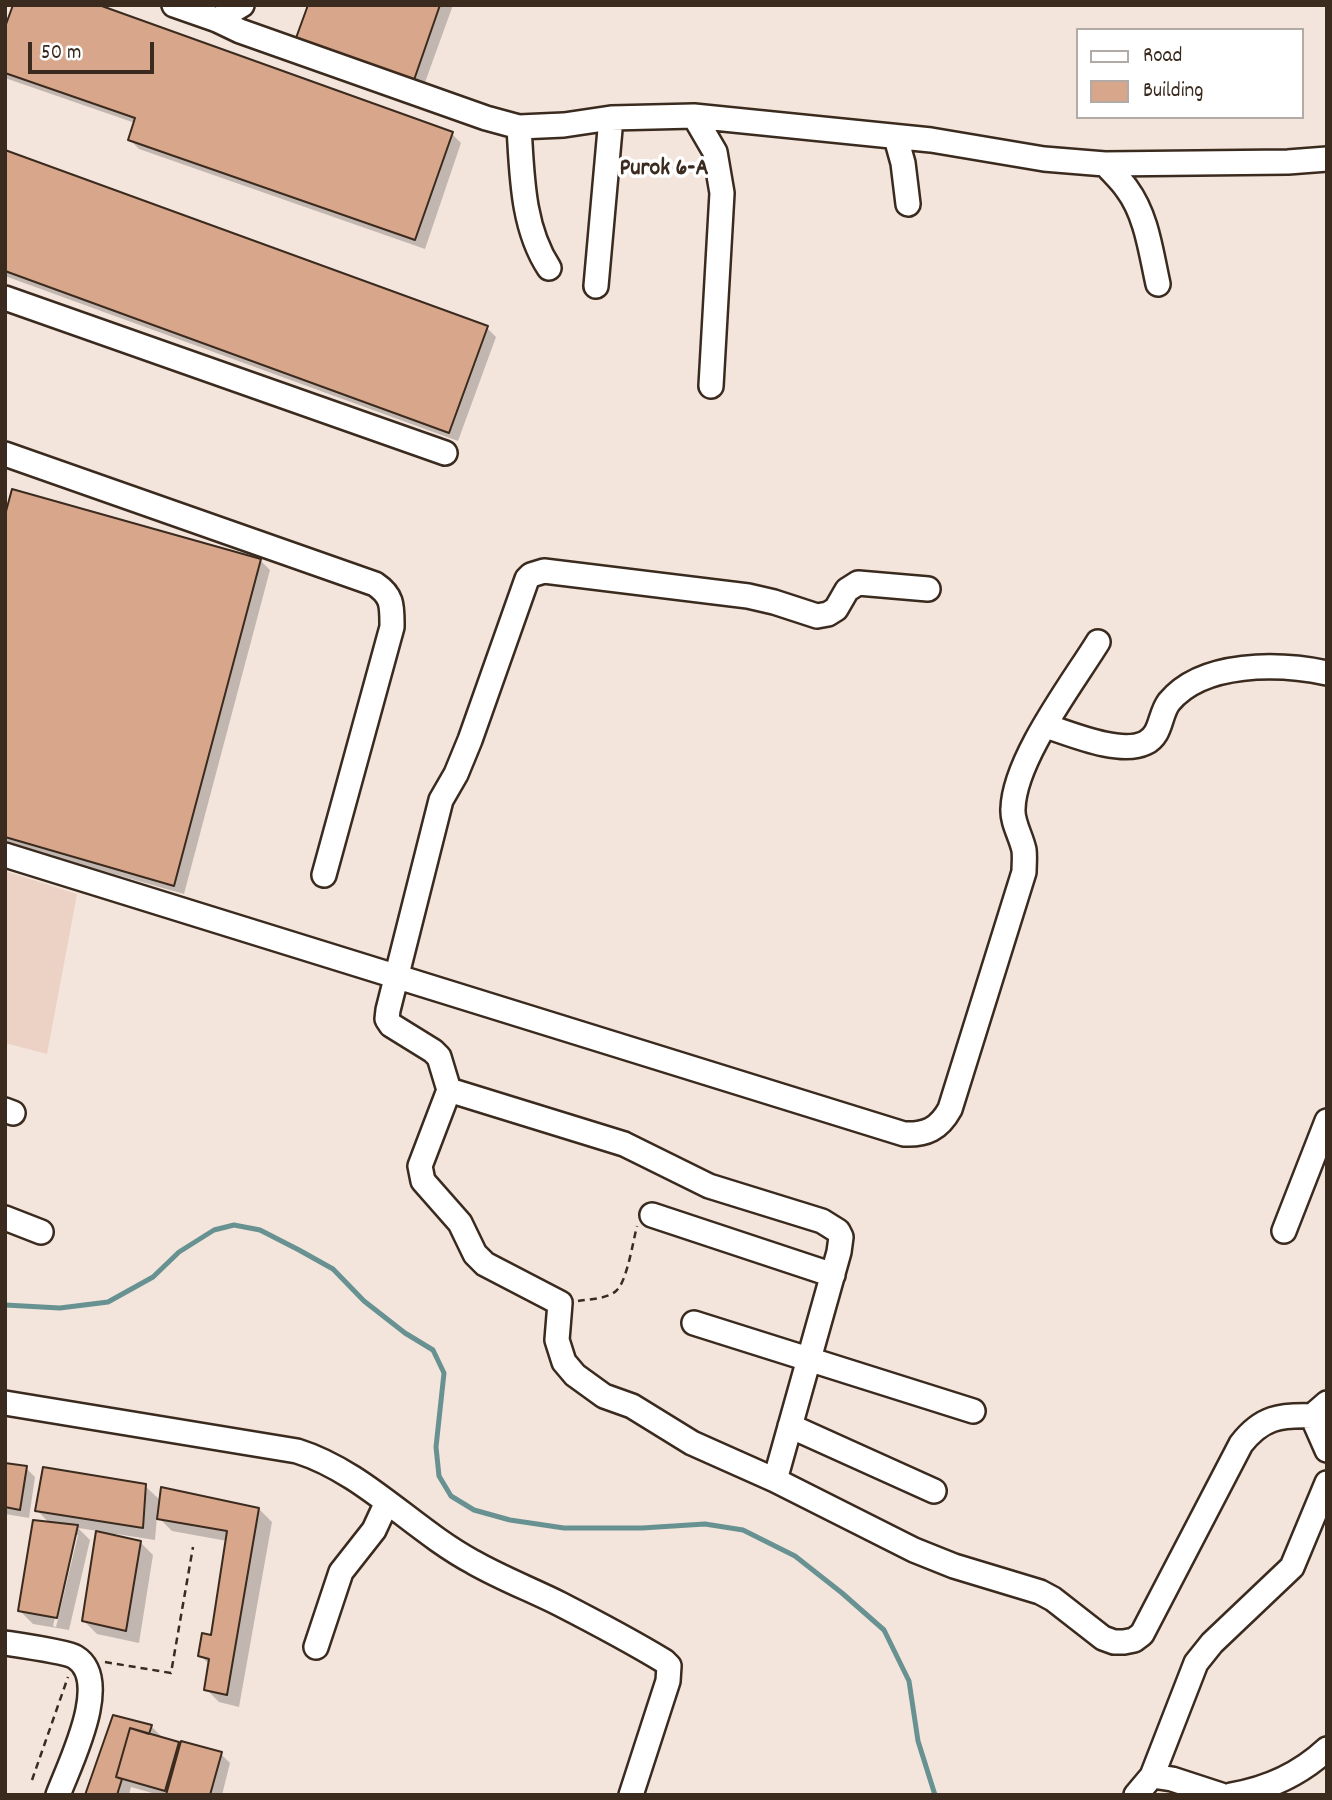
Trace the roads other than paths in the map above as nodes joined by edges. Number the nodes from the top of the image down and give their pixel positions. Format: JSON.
{"nodes":[{"id":1,"x":174,"y":5,"type":"edge"},
{"id":2,"x":242,"y":5,"type":"edge"},
{"id":3,"x":217,"y":20,"type":"junction"},
{"id":4,"x":694,"y":116,"type":"junction"},
{"id":5,"x":611,"y":118,"type":"junction"},
{"id":6,"x":519,"y":127,"type":"junction"},
{"id":7,"x":896,"y":138,"type":"junction"},
{"id":8,"x":1327,"y":159,"type":"edge"},
{"id":9,"x":1105,"y":164,"type":"junction"},
{"id":10,"x":908,"y":204,"type":"dead end"},
{"id":11,"x":549,"y":268,"type":"dead end"},
{"id":12,"x":1158,"y":285,"type":"dead end"},
{"id":13,"x":596,"y":286,"type":"dead end"},
{"id":14,"x":5,"y":298,"type":"edge"},
{"id":15,"x":711,"y":386,"type":"dead end"},
{"id":16,"x":445,"y":453,"type":"dead end"},
{"id":17,"x":5,"y":454,"type":"edge"},
{"id":18,"x":928,"y":589,"type":"dead end"},
{"id":19,"x":1098,"y":642,"type":"dead end"},
{"id":20,"x":1327,"y":673,"type":"edge"},
{"id":21,"x":1046,"y":726,"type":"junction"},
{"id":22,"x":5,"y":855,"type":"edge"},
{"id":23,"x":324,"y":875,"type":"dead end"},
{"id":24,"x":396,"y":975,"type":"junction"},
{"id":25,"x":449,"y":1090,"type":"junction"},
{"id":26,"x":1327,"y":1121,"type":"edge"},
{"id":27,"x":652,"y":1215,"type":"road end"},
{"id":28,"x":5,"y":1218,"type":"edge"},
{"id":29,"x":1284,"y":1231,"type":"dead end"},
{"id":30,"x":41,"y":1232,"type":"dead end"},
{"id":31,"x":833,"y":1275,"type":"junction"},
{"id":32,"x":694,"y":1324,"type":"dead end"},
{"id":33,"x":810,"y":1359,"type":"junction"},
{"id":34,"x":5,"y":1402,"type":"edge"},
{"id":35,"x":1320,"y":1409,"type":"edge"},
{"id":36,"x":973,"y":1410,"type":"dead end"},
{"id":37,"x":790,"y":1426,"type":"junction"},
{"id":38,"x":1327,"y":1450,"type":"edge"},
{"id":39,"x":775,"y":1480,"type":"junction"},
{"id":40,"x":934,"y":1491,"type":"dead end"},
{"id":41,"x":1325,"y":1491,"type":"edge"},
{"id":42,"x":387,"y":1502,"type":"junction"},
{"id":43,"x":5,"y":1643,"type":"edge"},
{"id":44,"x":316,"y":1647,"type":"dead end"},
{"id":45,"x":1327,"y":1749,"type":"edge"},
{"id":46,"x":1152,"y":1776,"type":"junction"},
{"id":47,"x":58,"y":1795,"type":"edge"},
{"id":48,"x":631,"y":1795,"type":"edge"},
{"id":49,"x":1136,"y":1795,"type":"edge"},
{"id":50,"x":1221,"y":1795,"type":"edge"},
{"id":51,"x":1231,"y":1795,"type":"edge"}],
"edges":[{"from":1,"to":3,"type":"street"},
{"from":2,"to":3,"type":"street"},
{"from":3,"to":6,"type":"street"},
{"from":4,"to":5,"type":"street"},
{"from":4,"to":7,"type":"street"},
{"from":4,"to":15,"type":"street"},
{"from":5,"to":6,"type":"street"},
{"from":5,"to":13,"type":"street"},
{"from":6,"to":11,"type":"street"},
{"from":7,"to":9,"type":"street"},
{"from":7,"to":10,"type":"street"},
{"from":8,"to":9,"type":"street"},
{"from":9,"to":12,"type":"street"},
{"from":14,"to":16,"type":"street"},
{"from":17,"to":23,"type":"street"},
{"from":18,"to":24,"type":"street"},
{"from":19,"to":21,"type":"street"},
{"from":20,"to":21,"type":"street"},
{"from":21,"to":24,"type":"street"},
{"from":22,"to":24,"type":"street"},
{"from":24,"to":25,"type":"street"},
{"from":25,"to":31,"type":"street"},
{"from":25,"to":39,"type":"street"},
{"from":26,"to":29,"type":"street"},
{"from":27,"to":31,"type":"street"},
{"from":28,"to":30,"type":"street"},
{"from":31,"to":33,"type":"street"},
{"from":32,"to":33,"type":"street"},
{"from":33,"to":36,"type":"street"},
{"from":33,"to":37,"type":"street"},
{"from":34,"to":42,"type":"street"},
{"from":35,"to":38,"type":"street"},
{"from":35,"to":39,"type":"street"},
{"from":37,"to":39,"type":"street"},
{"from":37,"to":40,"type":"street"},
{"from":41,"to":46,"type":"street"},
{"from":42,"to":44,"type":"street"},
{"from":42,"to":48,"type":"street"},
{"from":43,"to":47,"type":"street"},
{"from":45,"to":51,"type":"street"},
{"from":46,"to":49,"type":"street"},
{"from":46,"to":50,"type":"street"}]}
